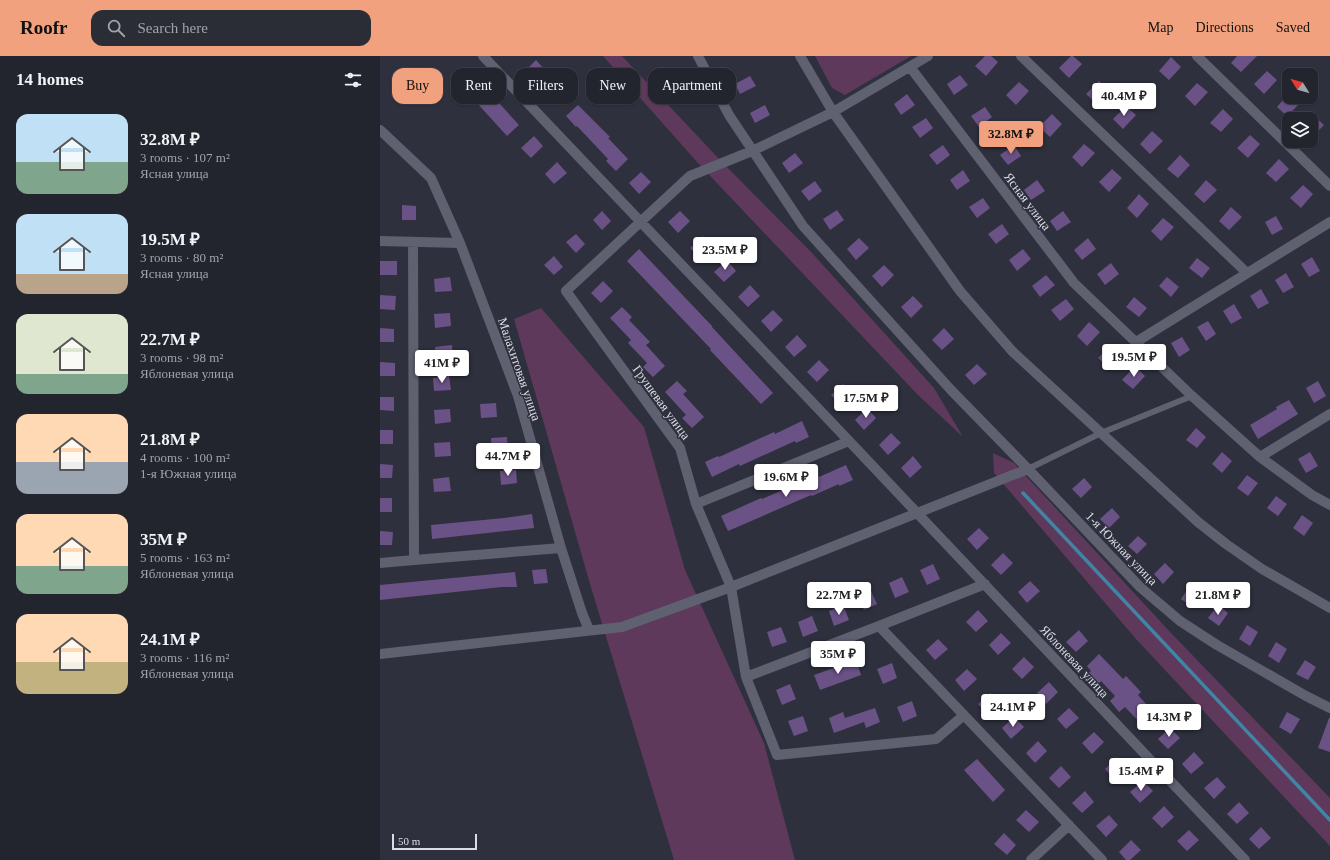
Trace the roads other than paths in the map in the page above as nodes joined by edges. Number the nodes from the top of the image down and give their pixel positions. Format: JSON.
{"nodes":[{"id":1,"x":483,"y":56,"type":"edge"},
{"id":2,"x":698,"y":56,"type":"edge"},
{"id":3,"x":800,"y":56,"type":"edge"},
{"id":4,"x":928,"y":56,"type":"edge"},
{"id":5,"x":1021,"y":56,"type":"edge"},
{"id":6,"x":1196,"y":56,"type":"edge"},
{"id":7,"x":910,"y":67,"type":"junction"},
{"id":8,"x":833,"y":112,"type":"junction"},
{"id":9,"x":380,"y":130,"type":"edge"},
{"id":10,"x":752,"y":151,"type":"junction"},
{"id":11,"x":1330,"y":186,"type":"edge"},
{"id":12,"x":640,"y":221,"type":"junction"},
{"id":13,"x":1330,"y":222,"type":"edge"},
{"id":14,"x":380,"y":241,"type":"edge"},
{"id":15,"x":413,"y":242,"type":"junction"},
{"id":16,"x":460,"y":243,"type":"junction"},
{"id":17,"x":1247,"y":273,"type":"junction"},
{"id":18,"x":1136,"y":342,"type":"junction"},
{"id":19,"x":1192,"y":396,"type":"junction"},
{"id":20,"x":1330,"y":414,"type":"edge"},
{"id":21,"x":1101,"y":433,"type":"junction"},
{"id":22,"x":849,"y":441,"type":"junction"},
{"id":23,"x":1260,"y":457,"type":"junction"},
{"id":24,"x":1028,"y":469,"type":"junction"},
{"id":25,"x":696,"y":504,"type":"junction"},
{"id":26,"x":1330,"y":505,"type":"edge"},
{"id":27,"x":917,"y":513,"type":"junction"},
{"id":28,"x":561,"y":548,"type":"junction"},
{"id":29,"x":414,"y":560,"type":"junction"},
{"id":30,"x":380,"y":564,"type":"edge"},
{"id":31,"x":985,"y":584,"type":"junction"},
{"id":32,"x":731,"y":587,"type":"junction"},
{"id":33,"x":1330,"y":608,"type":"edge"},
{"id":34,"x":879,"y":626,"type":"junction"},
{"id":35,"x":589,"y":630,"type":"junction"},
{"id":36,"x":380,"y":654,"type":"edge"},
{"id":37,"x":746,"y":677,"type":"junction"},
{"id":38,"x":1330,"y":708,"type":"edge"},
{"id":39,"x":964,"y":715,"type":"junction"},
{"id":40,"x":1069,"y":825,"type":"junction"},
{"id":41,"x":1031,"y":860,"type":"edge"},
{"id":42,"x":1102,"y":860,"type":"edge"},
{"id":43,"x":1245,"y":860,"type":"edge"}],
"edges":[{"from":1,"to":12,"type":"street"},
{"from":2,"to":10,"type":"street","name":"1-я Южная улица"},
{"from":3,"to":8,"type":"street"},
{"from":4,"to":7,"type":"street"},
{"from":5,"to":17,"type":"street"},
{"from":6,"to":11,"type":"street"},
{"from":7,"to":8,"type":"street"},
{"from":7,"to":18,"type":"street","name":"Ясная улица"},
{"from":8,"to":10,"type":"street"},
{"from":8,"to":21,"type":"street"},
{"from":9,"to":16,"type":"street","name":"Малахитовая улица"},
{"from":10,"to":12,"type":"street"},
{"from":10,"to":24,"type":"street","name":"1-я Южная улица"},
{"from":12,"to":22,"type":"street"},
{"from":12,"to":25,"type":"street","name":"Грушевая улица"},
{"from":13,"to":17,"type":"street"},
{"from":14,"to":15,"type":"street"},
{"from":15,"to":16,"type":"street"},
{"from":15,"to":29,"type":"street"},
{"from":16,"to":28,"type":"street","name":"Малахитовая улица"},
{"from":17,"to":18,"type":"street"},
{"from":18,"to":19,"type":"street","name":"Ясная улица"},
{"from":19,"to":21,"type":"lane"},
{"from":19,"to":23,"type":"street","name":"Ясная улица"},
{"from":20,"to":23,"type":"street"},
{"from":21,"to":24,"type":"lane"},
{"from":21,"to":33,"type":"street"},
{"from":22,"to":25,"type":"street"},
{"from":22,"to":27,"type":"street"},
{"from":23,"to":26,"type":"street","name":"Ясная улица"},
{"from":24,"to":27,"type":"street"},
{"from":24,"to":38,"type":"street","name":"1-я Южная улица"},
{"from":25,"to":32,"type":"street"},
{"from":27,"to":31,"type":"street","name":"Яблоневая улица"},
{"from":27,"to":32,"type":"street"},
{"from":28,"to":29,"type":"street"},
{"from":28,"to":35,"type":"street","name":"Малахитовая улица"},
{"from":29,"to":30,"type":"street"},
{"from":31,"to":34,"type":"street"},
{"from":31,"to":43,"type":"street","name":"Яблоневая улица"},
{"from":32,"to":35,"type":"street"},
{"from":32,"to":37,"type":"street"},
{"from":34,"to":37,"type":"street"},
{"from":34,"to":39,"type":"street"},
{"from":35,"to":36,"type":"street"},
{"from":37,"to":39,"type":"street"},
{"from":39,"to":40,"type":"street"},
{"from":40,"to":41,"type":"street"},
{"from":40,"to":42,"type":"street"}]}
